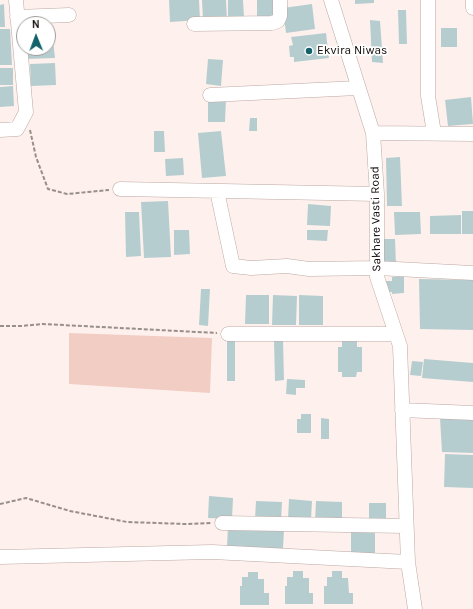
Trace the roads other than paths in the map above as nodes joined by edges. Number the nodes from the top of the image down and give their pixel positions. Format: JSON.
{"nodes":[{"id":1,"x":16,"y":0,"type":"edge"},
{"id":2,"x":280,"y":0,"type":"edge"},
{"id":3,"x":331,"y":0,"type":"edge"},
{"id":4,"x":428,"y":0,"type":"edge"},
{"id":5,"x":473,"y":0,"type":"edge"},
{"id":6,"x":473,"y":8,"type":"edge"},
{"id":7,"x":69,"y":15,"type":"dead end"},
{"id":8,"x":17,"y":16,"type":"edge"},
{"id":9,"x":43,"y":16,"type":"edge"},
{"id":10,"x":194,"y":24,"type":"dead end"},
{"id":11,"x":21,"y":56,"type":"edge"},
{"id":12,"x":358,"y":88,"type":"junction"},
{"id":13,"x":210,"y":94,"type":"dead end"},
{"id":14,"x":0,"y":130,"type":"edge"},
{"id":15,"x":373,"y":133,"type":"junction"},
{"id":16,"x":434,"y":133,"type":"junction"},
{"id":17,"x":473,"y":134,"type":"edge"},
{"id":18,"x":120,"y":189,"type":"road end"},
{"id":19,"x":217,"y":191,"type":"junction"},
{"id":20,"x":377,"y":194,"type":"junction"},
{"id":21,"x":377,"y":268,"type":"junction"},
{"id":22,"x":473,"y":273,"type":"edge"},
{"id":23,"x":228,"y":334,"type":"road end"},
{"id":24,"x":396,"y":334,"type":"junction"},
{"id":25,"x":402,"y":410,"type":"junction"},
{"id":26,"x":473,"y":413,"type":"edge"},
{"id":27,"x":222,"y":523,"type":"road end"},
{"id":28,"x":406,"y":526,"type":"junction"},
{"id":29,"x":0,"y":557,"type":"edge"},
{"id":30,"x":408,"y":562,"type":"junction"},
{"id":31,"x":415,"y":609,"type":"edge"}],
"edges":[{"from":1,"to":8,"type":"street"},
{"from":2,"to":10,"type":"street"},
{"from":3,"to":12,"type":"street","name":"Sakhare Vasti Road"},
{"from":4,"to":16,"type":"street"},
{"from":5,"to":6,"type":"street"},
{"from":7,"to":9,"type":"street"},
{"from":11,"to":14,"type":"street"},
{"from":12,"to":13,"type":"street"},
{"from":12,"to":15,"type":"street","name":"Sakhare Vasti Road"},
{"from":15,"to":16,"type":"street"},
{"from":15,"to":20,"type":"street","name":"Sakhare Vasti Road"},
{"from":16,"to":17,"type":"street"},
{"from":18,"to":19,"type":"street"},
{"from":19,"to":20,"type":"street"},
{"from":19,"to":21,"type":"street"},
{"from":20,"to":21,"type":"street","name":"Sakhare Vasti Road"},
{"from":21,"to":22,"type":"street"},
{"from":21,"to":24,"type":"street","name":"Sakhare Vasti Road"},
{"from":23,"to":24,"type":"street"},
{"from":24,"to":25,"type":"street","name":"Sakhare Vasti Road"},
{"from":25,"to":26,"type":"street"},
{"from":25,"to":28,"type":"street","name":"Sakhare Vasti Road"},
{"from":27,"to":28,"type":"street"},
{"from":28,"to":30,"type":"street","name":"Sakhare Vasti Road"},
{"from":29,"to":30,"type":"street"},
{"from":30,"to":31,"type":"street","name":"Sakhare Vasti Road"}]}
